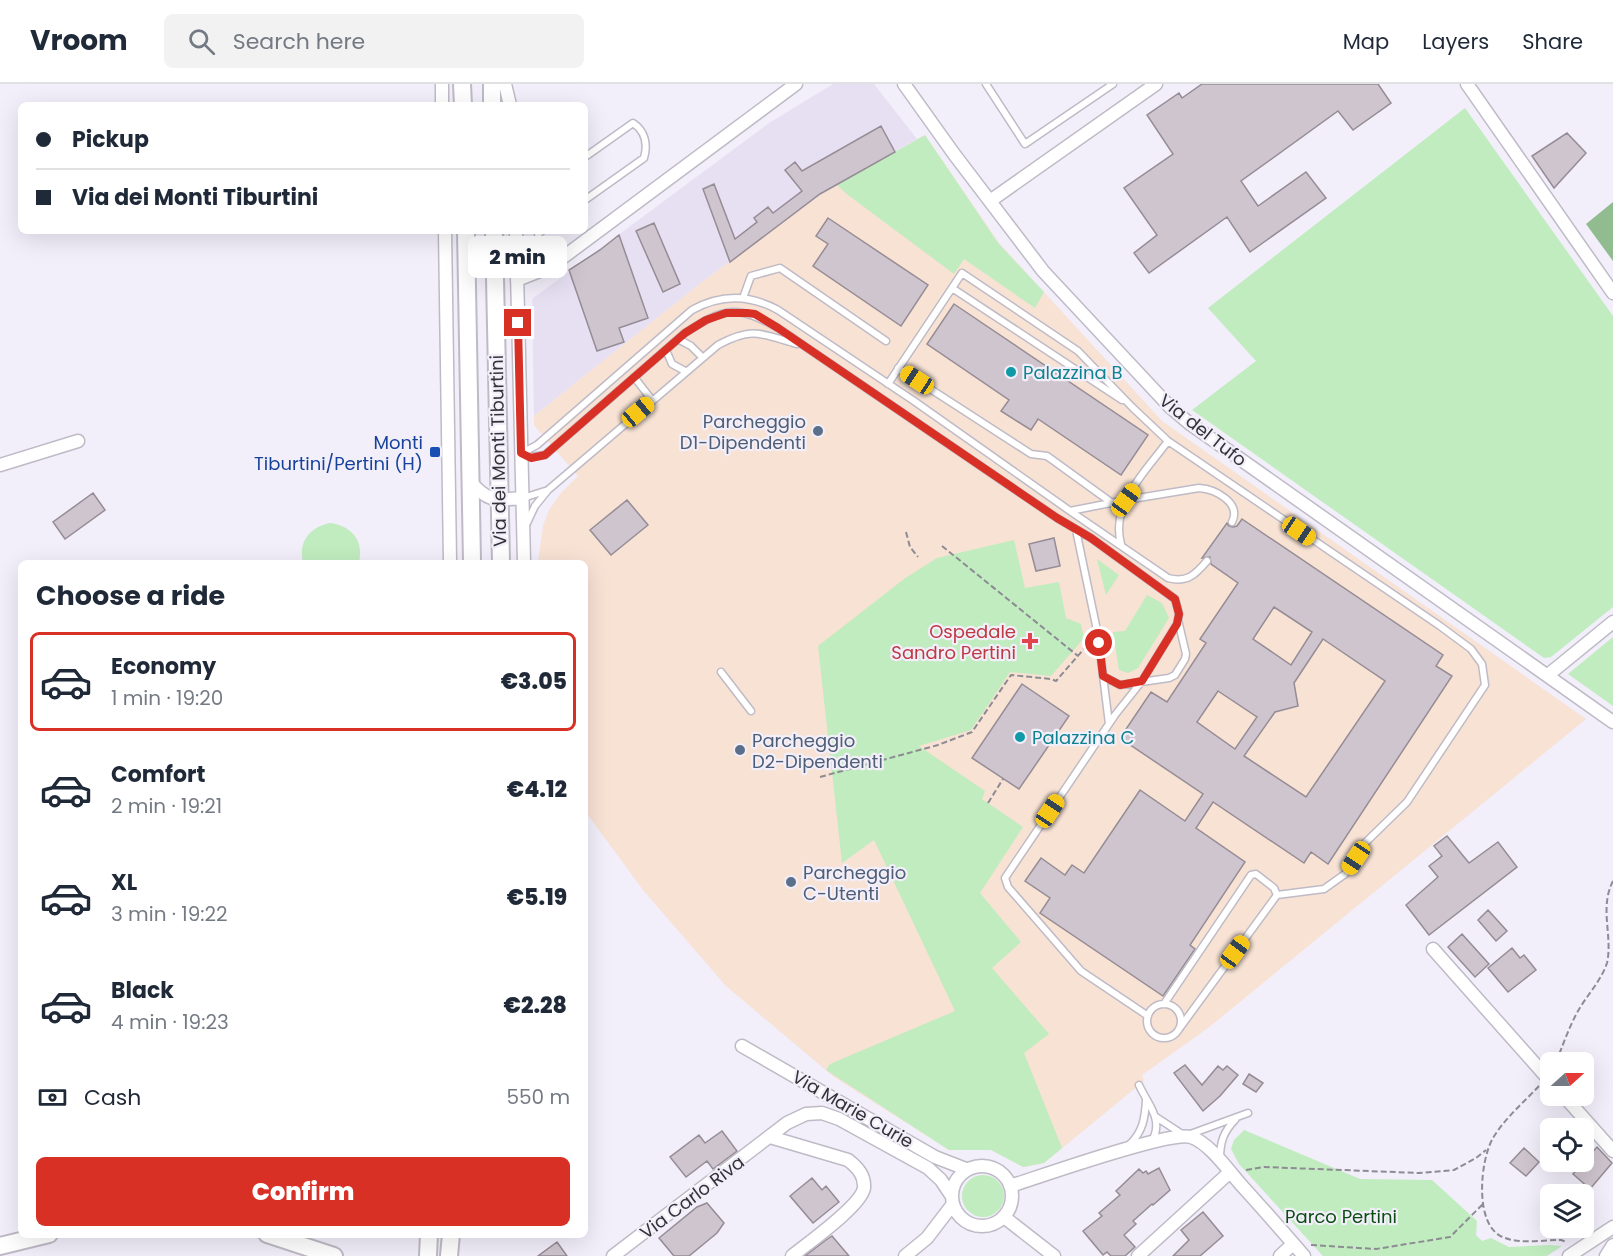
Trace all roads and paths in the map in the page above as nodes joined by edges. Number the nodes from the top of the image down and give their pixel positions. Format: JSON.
{"nodes":[{"id":1,"x":442,"y":84,"type":"edge"},
{"id":2,"x":462,"y":84,"type":"edge"},
{"id":3,"x":492,"y":84,"type":"edge"},
{"id":4,"x":505,"y":84,"type":"edge"},
{"id":5,"x":796,"y":84,"type":"edge"},
{"id":6,"x":904,"y":84,"type":"edge"},
{"id":7,"x":986,"y":84,"type":"edge"},
{"id":8,"x":1113,"y":84,"type":"edge"},
{"id":9,"x":1156,"y":84,"type":"edge"},
{"id":10,"x":1467,"y":84,"type":"edge"},
{"id":11,"x":442,"y":102,"type":"edge"},
{"id":12,"x":463,"y":102,"type":"edge"},
{"id":13,"x":492,"y":102,"type":"edge"},
{"id":14,"x":509,"y":102,"type":"edge"},
{"id":15,"x":588,"y":155,"type":"edge"},
{"id":16,"x":588,"y":198,"type":"edge"},
{"id":17,"x":990,"y":201,"type":"junction"},
{"id":18,"x":445,"y":234,"type":"edge"},
{"id":19,"x":465,"y":234,"type":"edge"},
{"id":20,"x":494,"y":234,"type":"edge"},
{"id":21,"x":516,"y":234,"type":"edge"},
{"id":22,"x":518,"y":280,"type":"junction"},
{"id":23,"x":952,"y":288,"type":"junction"},
{"id":24,"x":1613,"y":293,"type":"edge"},
{"id":25,"x":743,"y":298,"type":"junction"},
{"id":26,"x":678,"y":339,"type":"junction"},
{"id":27,"x":885,"y":341,"type":"dead end"},
{"id":28,"x":804,"y":346,"type":"junction"},
{"id":29,"x":666,"y":350,"type":"junction"},
{"id":30,"x":702,"y":357,"type":"junction"},
{"id":31,"x":898,"y":368,"type":"junction"},
{"id":32,"x":685,"y":371,"type":"junction"},
{"id":33,"x":634,"y":377,"type":"junction"},
{"id":34,"x":888,"y":384,"type":"junction"},
{"id":35,"x":652,"y":400,"type":"junction"},
{"id":36,"x":1132,"y":407,"type":"junction"},
{"id":37,"x":78,"y":441,"type":"dead end"},
{"id":38,"x":1168,"y":441,"type":"junction"},
{"id":39,"x":521,"y":453,"type":"junction"},
{"id":40,"x":0,"y":465,"type":"edge"},
{"id":41,"x":470,"y":481,"type":"junction"},
{"id":42,"x":548,"y":490,"type":"junction"},
{"id":43,"x":523,"y":498,"type":"junction"},
{"id":44,"x":500,"y":500,"type":"junction"},
{"id":45,"x":1126,"y":500,"type":"junction"},
{"id":46,"x":1112,"y":503,"type":"junction"},
{"id":47,"x":1070,"y":511,"type":"junction"},
{"id":48,"x":1232,"y":522,"type":"dead end"},
{"id":49,"x":1076,"y":530,"type":"junction"},
{"id":50,"x":523,"y":531,"type":"junction"},
{"id":51,"x":906,"y":532,"type":"dead end"},
{"id":52,"x":1122,"y":545,"type":"junction"},
{"id":53,"x":942,"y":546,"type":"dead end"},
{"id":54,"x":918,"y":556,"type":"dead end"},
{"id":55,"x":450,"y":560,"type":"edge"},
{"id":56,"x":472,"y":560,"type":"edge"},
{"id":57,"x":501,"y":560,"type":"edge"},
{"id":58,"x":524,"y":560,"type":"edge"},
{"id":59,"x":1207,"y":561,"type":"dead end"},
{"id":60,"x":1178,"y":620,"type":"junction"},
{"id":61,"x":1613,"y":622,"type":"edge"},
{"id":62,"x":1098,"y":635,"type":"junction"},
{"id":63,"x":1078,"y":656,"type":"junction"},
{"id":64,"x":721,"y":672,"type":"dead end"},
{"id":65,"x":1548,"y":675,"type":"junction"},
{"id":66,"x":1103,"y":676,"type":"junction"},
{"id":67,"x":1142,"y":681,"type":"junction"},
{"id":68,"x":751,"y":711,"type":"dead end"},
{"id":69,"x":1613,"y":722,"type":"edge"},
{"id":70,"x":1108,"y":725,"type":"junction"},
{"id":71,"x":820,"y":777,"type":"dead end"},
{"id":72,"x":1004,"y":779,"type":"dead end"},
{"id":73,"x":988,"y":803,"type":"dead end"},
{"id":74,"x":1613,"y":881,"type":"edge"},
{"id":75,"x":1278,"y":895,"type":"junction"},
{"id":76,"x":1433,"y":949,"type":"dead end"},
{"id":77,"x":1164,"y":1004,"type":"junction"},
{"id":78,"x":1148,"y":1016,"type":"junction"},
{"id":79,"x":1179,"y":1029,"type":"junction"},
{"id":80,"x":742,"y":1046,"type":"dead end"},
{"id":81,"x":1560,"y":1052,"type":"edge"},
{"id":82,"x":1540,"y":1070,"type":"edge"},
{"id":83,"x":1139,"y":1085,"type":"dead end"},
{"id":84,"x":1540,"y":1089,"type":"edge"},
{"id":85,"x":1146,"y":1099,"type":"junction"},
{"id":86,"x":1573,"y":1106,"type":"edge"},
{"id":87,"x":1248,"y":1113,"type":"dead end"},
{"id":88,"x":1156,"y":1117,"type":"junction"},
{"id":89,"x":1237,"y":1117,"type":"junction"},
{"id":90,"x":1185,"y":1136,"type":"junction"},
{"id":91,"x":770,"y":1137,"type":"junction"},
{"id":92,"x":1151,"y":1143,"type":"junction"},
{"id":93,"x":1488,"y":1149,"type":"junction"},
{"id":94,"x":1123,"y":1150,"type":"junction"},
{"id":95,"x":1613,"y":1151,"type":"edge"},
{"id":96,"x":1220,"y":1161,"type":"junction"},
{"id":97,"x":966,"y":1169,"type":"junction"},
{"id":98,"x":1243,"y":1171,"type":"dead end"},
{"id":99,"x":1230,"y":1172,"type":"junction"},
{"id":100,"x":1010,"y":1186,"type":"junction"},
{"id":101,"x":952,"y":1199,"type":"junction"},
{"id":102,"x":1483,"y":1204,"type":"junction"},
{"id":103,"x":1004,"y":1217,"type":"junction"},
{"id":104,"x":1613,"y":1227,"type":"edge"},
{"id":105,"x":33,"y":1238,"type":"edge"},
{"id":106,"x":279,"y":1238,"type":"edge"},
{"id":107,"x":429,"y":1238,"type":"edge"},
{"id":108,"x":451,"y":1238,"type":"edge"},
{"id":109,"x":1293,"y":1244,"type":"junction"},
{"id":110,"x":1613,"y":1245,"type":"edge"},
{"id":111,"x":0,"y":1246,"type":"edge"},
{"id":112,"x":1572,"y":1254,"type":"edge"},
{"id":113,"x":334,"y":1256,"type":"edge"},
{"id":114,"x":428,"y":1256,"type":"edge"},
{"id":115,"x":449,"y":1256,"type":"edge"},
{"id":116,"x":613,"y":1256,"type":"edge"},
{"id":117,"x":792,"y":1256,"type":"edge"},
{"id":118,"x":905,"y":1256,"type":"edge"},
{"id":119,"x":1054,"y":1256,"type":"edge"},
{"id":120,"x":1138,"y":1256,"type":"edge"},
{"id":121,"x":1280,"y":1256,"type":"edge"},
{"id":122,"x":1304,"y":1256,"type":"edge"},
{"id":123,"x":1605,"y":1256,"type":"edge"}],
"edges":[{"from":1,"to":11,"type":"street"},
{"from":2,"to":12,"type":"main road"},
{"from":3,"to":13,"type":"main road"},
{"from":4,"to":14,"type":"street"},
{"from":5,"to":22,"type":"street"},
{"from":6,"to":17,"type":"street","name":"Via del Tufo"},
{"from":7,"to":8,"type":"lane"},
{"from":9,"to":17,"type":"street"},
{"from":10,"to":24,"type":"street"},
{"from":15,"to":16,"type":"lane"},
{"from":17,"to":65,"type":"street","name":"Via del Tufo"},
{"from":18,"to":55,"type":"street"},
{"from":19,"to":41,"type":"main road","name":"Via dei Monti Tiburtini"},
{"from":20,"to":44,"type":"main road","name":"Via dei Monti Tiburtini"},
{"from":21,"to":22,"type":"street","name":"Via dei Monti Tiburtini"},
{"from":22,"to":39,"type":"street","name":"Via dei Monti Tiburtini"},
{"from":23,"to":31,"type":"lane"},
{"from":23,"to":36,"type":"lane"},
{"from":23,"to":36,"type":"lane"},
{"from":25,"to":27,"type":"lane"},
{"from":25,"to":34,"type":"lane"},
{"from":25,"to":39,"type":"lane"},
{"from":26,"to":28,"type":"lane"},
{"from":26,"to":29,"type":"lane"},
{"from":26,"to":30,"type":"lane"},
{"from":28,"to":30,"type":"lane"},
{"from":28,"to":49,"type":"lane"},
{"from":29,"to":32,"type":"lane"},
{"from":29,"to":33,"type":"lane"},
{"from":30,"to":32,"type":"lane"},
{"from":31,"to":34,"type":"lane"},
{"from":31,"to":46,"type":"lane"},
{"from":32,"to":35,"type":"lane"},
{"from":33,"to":35,"type":"lane"},
{"from":33,"to":39,"type":"lane"},
{"from":34,"to":47,"type":"lane"},
{"from":35,"to":42,"type":"lane"},
{"from":36,"to":38,"type":"lane"},
{"from":37,"to":40,"type":"street"},
{"from":38,"to":45,"type":"lane"},
{"from":38,"to":75,"type":"lane"},
{"from":39,"to":43,"type":"street","name":"Via dei Monti Tiburtini"},
{"from":41,"to":44,"type":"street"},
{"from":41,"to":56,"type":"main road","name":"Via dei Monti Tiburtini"},
{"from":42,"to":43,"type":"lane"},
{"from":42,"to":50,"type":"lane"},
{"from":43,"to":44,"type":"street"},
{"from":43,"to":50,"type":"street","name":"Via dei Monti Tiburtini"},
{"from":44,"to":57,"type":"main road","name":"Via dei Monti Tiburtini"},
{"from":45,"to":46,"type":"lane"},
{"from":45,"to":48,"type":"lane"},
{"from":45,"to":52,"type":"lane"},
{"from":46,"to":47,"type":"lane"},
{"from":47,"to":52,"type":"lane"},
{"from":49,"to":60,"type":"lane"},
{"from":49,"to":62,"type":"lane"},
{"from":50,"to":58,"type":"street","name":"Via dei Monti Tiburtini"},
{"from":51,"to":54,"type":"path"},
{"from":52,"to":59,"type":"lane"},
{"from":53,"to":63,"type":"path"},
{"from":60,"to":67,"type":"lane"},
{"from":60,"to":67,"type":"lane"},
{"from":61,"to":65,"type":"street"},
{"from":62,"to":63,"type":"path"},
{"from":62,"to":66,"type":"lane"},
{"from":63,"to":71,"type":"path"},
{"from":64,"to":68,"type":"lane"},
{"from":65,"to":69,"type":"street","name":"Via del Tufo"},
{"from":66,"to":67,"type":"lane"},
{"from":66,"to":70,"type":"lane"},
{"from":67,"to":70,"type":"lane"},
{"from":70,"to":78,"type":"lane"},
{"from":72,"to":73,"type":"path"},
{"from":74,"to":81,"type":"path"},
{"from":75,"to":77,"type":"lane"},
{"from":75,"to":79,"type":"lane"},
{"from":76,"to":82,"type":"street"},
{"from":77,"to":78,"type":"lane"},
{"from":77,"to":79,"type":"lane"},
{"from":78,"to":79,"type":"lane"},
{"from":80,"to":97,"type":"street","name":"Via Marie Curie"},
{"from":83,"to":85,"type":"lane"},
{"from":84,"to":93,"type":"path"},
{"from":85,"to":88,"type":"lane"},
{"from":85,"to":94,"type":"lane"},
{"from":86,"to":95,"type":"street"},
{"from":87,"to":89,"type":"lane"},
{"from":88,"to":90,"type":"lane"},
{"from":88,"to":92,"type":"lane"},
{"from":89,"to":90,"type":"lane"},
{"from":89,"to":96,"type":"lane"},
{"from":90,"to":92,"type":"street"},
{"from":90,"to":96,"type":"street"},
{"from":91,"to":101,"type":"street","name":"Via Carlo Riva"},
{"from":91,"to":116,"type":"street","name":"Via Carlo Riva"},
{"from":91,"to":117,"type":"street"},
{"from":92,"to":94,"type":"street"},
{"from":93,"to":98,"type":"path"},
{"from":93,"to":102,"type":"path"},
{"from":94,"to":100,"type":"street"},
{"from":96,"to":99,"type":"street"},
{"from":97,"to":100,"type":"street"},
{"from":97,"to":101,"type":"street"},
{"from":99,"to":109,"type":"street"},
{"from":99,"to":120,"type":"street"},
{"from":100,"to":103,"type":"street"},
{"from":101,"to":103,"type":"street"},
{"from":101,"to":118,"type":"street"},
{"from":102,"to":109,"type":"path"},
{"from":102,"to":112,"type":"path"},
{"from":103,"to":119,"type":"street"},
{"from":104,"to":112,"type":"street"},
{"from":105,"to":111,"type":"main road"},
{"from":106,"to":113,"type":"main road"},
{"from":107,"to":114,"type":"main road"},
{"from":108,"to":115,"type":"main road"},
{"from":109,"to":121,"type":"street"},
{"from":109,"to":122,"type":"street"},
{"from":110,"to":123,"type":"street"}]}
